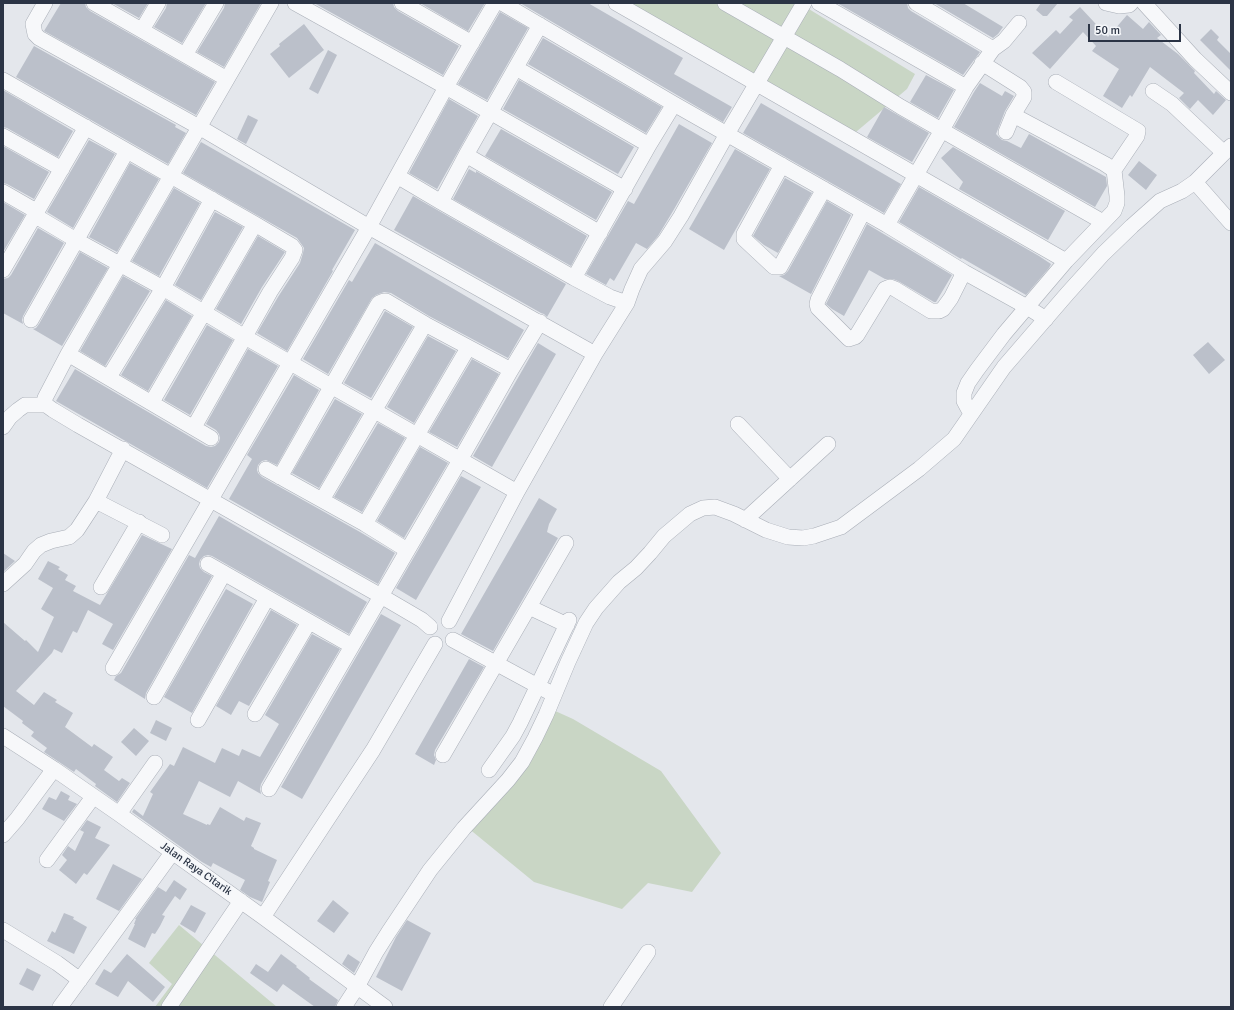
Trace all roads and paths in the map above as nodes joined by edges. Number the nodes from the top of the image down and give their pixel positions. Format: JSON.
{"nodes":[{"id":1,"x":45,"y":3,"type":"edge"},
{"id":2,"x":158,"y":3,"type":"edge"},
{"id":3,"x":216,"y":3,"type":"edge"},
{"id":4,"x":271,"y":3,"type":"edge"},
{"id":5,"x":295,"y":3,"type":"edge"},
{"id":6,"x":402,"y":3,"type":"edge"},
{"id":7,"x":495,"y":3,"type":"edge"},
{"id":8,"x":502,"y":3,"type":"edge"},
{"id":9,"x":616,"y":3,"type":"edge"},
{"id":10,"x":725,"y":3,"type":"edge"},
{"id":11,"x":804,"y":3,"type":"edge"},
{"id":12,"x":819,"y":3,"type":"edge"},
{"id":13,"x":916,"y":3,"type":"edge"},
{"id":14,"x":1106,"y":3,"type":"edge"},
{"id":15,"x":1131,"y":3,"type":"edge"},
{"id":16,"x":1144,"y":3,"type":"edge"},
{"id":17,"x":98,"y":4,"type":"edge"},
{"id":18,"x":1019,"y":24,"type":"dead end"},
{"id":19,"x":540,"y":25,"type":"junction"},
{"id":20,"x":142,"y":30,"type":"junction"},
{"id":21,"x":784,"y":36,"type":"junction"},
{"id":22,"x":472,"y":43,"type":"junction"},
{"id":23,"x":993,"y":48,"type":"junction"},
{"id":24,"x":185,"y":55,"type":"junction"},
{"id":25,"x":982,"y":63,"type":"junction"},
{"id":26,"x":516,"y":68,"type":"junction"},
{"id":27,"x":227,"y":79,"type":"junction"},
{"id":28,"x":3,"y":80,"type":"edge"},
{"id":29,"x":1056,"y":82,"type":"dead end"},
{"id":30,"x":756,"y":83,"type":"junction"},
{"id":31,"x":446,"y":87,"type":"junction"},
{"id":32,"x":966,"y":87,"type":"junction"},
{"id":33,"x":1153,"y":91,"type":"dead end"},
{"id":34,"x":1231,"y":93,"type":"edge"},
{"id":35,"x":674,"y":104,"type":"junction"},
{"id":36,"x":490,"y":112,"type":"junction"},
{"id":37,"x":1013,"y":115,"type":"junction"},
{"id":38,"x":86,"y":127,"type":"junction"},
{"id":39,"x":199,"y":127,"type":"junction"},
{"id":40,"x":942,"y":130,"type":"junction"},
{"id":41,"x":1006,"y":132,"type":"dead end"},
{"id":42,"x":727,"y":134,"type":"junction"},
{"id":43,"x":3,"y":136,"type":"edge"},
{"id":44,"x":649,"y":145,"type":"junction"},
{"id":45,"x":1228,"y":150,"type":"edge"},
{"id":46,"x":127,"y":151,"type":"junction"},
{"id":47,"x":466,"y":155,"type":"junction"},
{"id":48,"x":782,"y":165,"type":"junction"},
{"id":49,"x":62,"y":169,"type":"junction"},
{"id":50,"x":1114,"y":170,"type":"junction"},
{"id":51,"x":915,"y":175,"type":"junction"},
{"id":52,"x":170,"y":176,"type":"junction"},
{"id":53,"x":397,"y":176,"type":"junction"},
{"id":54,"x":1195,"y":182,"type":"junction"},
{"id":55,"x":625,"y":189,"type":"junction"},
{"id":56,"x":824,"y":189,"type":"junction"},
{"id":57,"x":3,"y":192,"type":"edge"},
{"id":58,"x":212,"y":199,"type":"junction"},
{"id":59,"x":441,"y":202,"type":"junction"},
{"id":60,"x":863,"y":212,"type":"junction"},
{"id":61,"x":35,"y":213,"type":"junction"},
{"id":62,"x":1103,"y":222,"type":"junction"},
{"id":63,"x":1231,"y":223,"type":"edge"},
{"id":64,"x":255,"y":224,"type":"junction"},
{"id":65,"x":886,"y":225,"type":"junction"},
{"id":66,"x":369,"y":227,"type":"junction"},
{"id":67,"x":600,"y":233,"type":"junction"},
{"id":68,"x":76,"y":240,"type":"junction"},
{"id":69,"x":1066,"y":261,"type":"junction"},
{"id":70,"x":120,"y":263,"type":"junction"},
{"id":71,"x":3,"y":270,"type":"edge"},
{"id":72,"x":964,"y":272,"type":"junction"},
{"id":73,"x":574,"y":278,"type":"junction"},
{"id":74,"x":163,"y":288,"type":"junction"},
{"id":75,"x":627,"y":303,"type":"junction"},
{"id":76,"x":1027,"y":307,"type":"junction"},
{"id":77,"x":204,"y":312,"type":"junction"},
{"id":78,"x":1046,"y":319,"type":"junction"},
{"id":79,"x":31,"y":320,"type":"dead end"},
{"id":80,"x":540,"y":322,"type":"junction"},
{"id":81,"x":425,"y":324,"type":"junction"},
{"id":82,"x":245,"y":337,"type":"junction"},
{"id":83,"x":468,"y":348,"type":"junction"},
{"id":84,"x":68,"y":354,"type":"junction"},
{"id":85,"x":596,"y":354,"type":"junction"},
{"id":86,"x":290,"y":362,"type":"junction"},
{"id":87,"x":511,"y":370,"type":"junction"},
{"id":88,"x":109,"y":377,"type":"junction"},
{"id":89,"x":332,"y":386,"type":"junction"},
{"id":90,"x":152,"y":402,"type":"junction"},
{"id":91,"x":46,"y":405,"type":"junction"},
{"id":92,"x":375,"y":410,"type":"junction"},
{"id":93,"x":971,"y":414,"type":"junction"},
{"id":94,"x":738,"y":424,"type":"dead end"},
{"id":95,"x":3,"y":427,"type":"edge"},
{"id":96,"x":194,"y":427,"type":"junction"},
{"id":97,"x":417,"y":436,"type":"junction"},
{"id":98,"x":212,"y":438,"type":"dead end"},
{"id":99,"x":828,"y":444,"type":"dead end"},
{"id":100,"x":123,"y":450,"type":"junction"},
{"id":101,"x":460,"y":460,"type":"junction"},
{"id":102,"x":266,"y":469,"type":"dead end"},
{"id":103,"x":280,"y":477,"type":"junction"},
{"id":104,"x":790,"y":479,"type":"junction"},
{"id":105,"x":517,"y":492,"type":"junction"},
{"id":106,"x":210,"y":500,"type":"junction"},
{"id":107,"x":322,"y":500,"type":"junction"},
{"id":108,"x":96,"y":501,"type":"junction"},
{"id":109,"x":745,"y":520,"type":"junction"},
{"id":110,"x":139,"y":522,"type":"junction"},
{"id":111,"x":365,"y":524,"type":"junction"},
{"id":112,"x":162,"y":535,"type":"dead end"},
{"id":113,"x":566,"y":544,"type":"dead end"},
{"id":114,"x":407,"y":550,"type":"junction"},
{"id":115,"x":208,"y":564,"type":"dead end"},
{"id":116,"x":224,"y":573,"type":"junction"},
{"id":117,"x":3,"y":584,"type":"edge"},
{"id":118,"x":101,"y":588,"type":"dead end"},
{"id":119,"x":381,"y":596,"type":"junction"},
{"id":120,"x":267,"y":598,"type":"junction"},
{"id":121,"x":529,"y":607,"type":"junction"},
{"id":122,"x":449,"y":621,"type":"junction"},
{"id":123,"x":309,"y":622,"type":"junction"},
{"id":124,"x":430,"y":626,"type":"junction"},
{"id":125,"x":453,"y":640,"type":"junction"},
{"id":126,"x":435,"y":644,"type":"junction"},
{"id":127,"x":352,"y":646,"type":"junction"},
{"id":128,"x":496,"y":663,"type":"junction"},
{"id":129,"x":113,"y":668,"type":"dead end"},
{"id":130,"x":538,"y":686,"type":"junction"},
{"id":131,"x":555,"y":694,"type":"junction"},
{"id":132,"x":154,"y":697,"type":"dead end"},
{"id":133,"x":255,"y":714,"type":"dead end"},
{"id":134,"x":198,"y":720,"type":"dead end"},
{"id":135,"x":3,"y":736,"type":"edge"},
{"id":136,"x":443,"y":755,"type":"dead end"},
{"id":137,"x":155,"y":763,"type":"dead end"},
{"id":138,"x":54,"y":769,"type":"junction"},
{"id":139,"x":489,"y":770,"type":"dead end"},
{"id":140,"x":269,"y":789,"type":"dead end"},
{"id":141,"x":93,"y":797,"type":"junction"},
{"id":142,"x":119,"y":814,"type":"junction"},
{"id":143,"x":3,"y":834,"type":"edge"},
{"id":144,"x":172,"y":853,"type":"junction"},
{"id":145,"x":46,"y":860,"type":"dead end"},
{"id":146,"x":240,"y":901,"type":"junction"},
{"id":147,"x":263,"y":916,"type":"junction"},
{"id":148,"x":3,"y":930,"type":"edge"},
{"id":149,"x":648,"y":952,"type":"dead end"},
{"id":150,"x":80,"y":980,"type":"junction"},
{"id":151,"x":357,"y":987,"type":"junction"},
{"id":152,"x":60,"y":1007,"type":"edge"},
{"id":153,"x":169,"y":1007,"type":"edge"},
{"id":154,"x":344,"y":1007,"type":"edge"},
{"id":155,"x":385,"y":1007,"type":"edge"},
{"id":156,"x":611,"y":1007,"type":"edge"}],
"edges":[{"from":1,"to":39,"type":"street"},
{"from":2,"to":20,"type":"street"},
{"from":3,"to":24,"type":"street"},
{"from":4,"to":27,"type":"street"},
{"from":5,"to":31,"type":"street"},
{"from":6,"to":22,"type":"street"},
{"from":7,"to":22,"type":"street"},
{"from":8,"to":19,"type":"street"},
{"from":9,"to":30,"type":"street"},
{"from":10,"to":21,"type":"street"},
{"from":11,"to":21,"type":"street"},
{"from":12,"to":32,"type":"street"},
{"from":13,"to":23,"type":"street"},
{"from":14,"to":15,"type":"street"},
{"from":16,"to":34,"type":"street"},
{"from":17,"to":20,"type":"street"},
{"from":18,"to":23,"type":"street"},
{"from":19,"to":26,"type":"street"},
{"from":19,"to":35,"type":"street"},
{"from":20,"to":24,"type":"street"},
{"from":21,"to":30,"type":"street"},
{"from":21,"to":40,"type":"street"},
{"from":22,"to":31,"type":"street"},
{"from":23,"to":25,"type":"street"},
{"from":24,"to":27,"type":"street"},
{"from":25,"to":32,"type":"street"},
{"from":25,"to":37,"type":"street"},
{"from":26,"to":36,"type":"street"},
{"from":26,"to":44,"type":"street"},
{"from":27,"to":39,"type":"street"},
{"from":28,"to":38,"type":"street"},
{"from":29,"to":50,"type":"street"},
{"from":30,"to":42,"type":"street"},
{"from":30,"to":51,"type":"street"},
{"from":31,"to":36,"type":"street"},
{"from":31,"to":53,"type":"street"},
{"from":32,"to":40,"type":"street"},
{"from":33,"to":45,"type":"street"},
{"from":35,"to":42,"type":"street"},
{"from":35,"to":44,"type":"street"},
{"from":36,"to":47,"type":"street"},
{"from":36,"to":55,"type":"street"},
{"from":37,"to":41,"type":"street"},
{"from":37,"to":50,"type":"street"},
{"from":38,"to":46,"type":"street"},
{"from":38,"to":49,"type":"street"},
{"from":39,"to":52,"type":"street"},
{"from":39,"to":66,"type":"street"},
{"from":40,"to":51,"type":"street"},
{"from":40,"to":62,"type":"street"},
{"from":42,"to":48,"type":"street"},
{"from":42,"to":75,"type":"street"},
{"from":43,"to":49,"type":"street"},
{"from":44,"to":55,"type":"street"},
{"from":45,"to":54,"type":"street"},
{"from":46,"to":52,"type":"street"},
{"from":46,"to":68,"type":"street"},
{"from":47,"to":59,"type":"street"},
{"from":47,"to":67,"type":"street"},
{"from":48,"to":56,"type":"street"},
{"from":48,"to":56,"type":"street"},
{"from":49,"to":61,"type":"street"},
{"from":50,"to":62,"type":"street"},
{"from":51,"to":65,"type":"street"},
{"from":51,"to":69,"type":"street"},
{"from":52,"to":58,"type":"street"},
{"from":52,"to":70,"type":"street"},
{"from":53,"to":59,"type":"street"},
{"from":53,"to":66,"type":"street"},
{"from":54,"to":63,"type":"street"},
{"from":54,"to":78,"type":"street"},
{"from":55,"to":67,"type":"street"},
{"from":56,"to":60,"type":"street"},
{"from":57,"to":61,"type":"street"},
{"from":58,"to":64,"type":"street"},
{"from":58,"to":74,"type":"street"},
{"from":59,"to":73,"type":"street"},
{"from":60,"to":65,"type":"street"},
{"from":60,"to":72,"type":"street"},
{"from":61,"to":68,"type":"street"},
{"from":61,"to":71,"type":"street"},
{"from":62,"to":69,"type":"street"},
{"from":64,"to":77,"type":"street"},
{"from":64,"to":82,"type":"street"},
{"from":65,"to":72,"type":"street"},
{"from":66,"to":80,"type":"street"},
{"from":66,"to":86,"type":"street"},
{"from":67,"to":73,"type":"street"},
{"from":68,"to":70,"type":"street"},
{"from":68,"to":79,"type":"street"},
{"from":69,"to":76,"type":"street"},
{"from":70,"to":74,"type":"street"},
{"from":70,"to":84,"type":"street"},
{"from":72,"to":76,"type":"street"},
{"from":73,"to":75,"type":"street"},
{"from":74,"to":77,"type":"street"},
{"from":74,"to":88,"type":"street"},
{"from":75,"to":85,"type":"street"},
{"from":76,"to":78,"type":"street"},
{"from":76,"to":93,"type":"street"},
{"from":77,"to":82,"type":"street"},
{"from":77,"to":90,"type":"street"},
{"from":78,"to":93,"type":"street"},
{"from":80,"to":85,"type":"street"},
{"from":80,"to":87,"type":"street"},
{"from":81,"to":83,"type":"street"},
{"from":81,"to":89,"type":"street"},
{"from":81,"to":92,"type":"street"},
{"from":82,"to":86,"type":"street"},
{"from":82,"to":96,"type":"street"},
{"from":83,"to":87,"type":"street"},
{"from":83,"to":97,"type":"street"},
{"from":84,"to":88,"type":"street"},
{"from":84,"to":91,"type":"street"},
{"from":85,"to":105,"type":"street"},
{"from":86,"to":89,"type":"street"},
{"from":86,"to":106,"type":"street"},
{"from":87,"to":101,"type":"street"},
{"from":88,"to":90,"type":"street"},
{"from":89,"to":92,"type":"street"},
{"from":89,"to":103,"type":"street"},
{"from":90,"to":96,"type":"street"},
{"from":91,"to":95,"type":"street"},
{"from":91,"to":100,"type":"street"},
{"from":92,"to":97,"type":"street"},
{"from":92,"to":107,"type":"street"},
{"from":93,"to":109,"type":"street"},
{"from":94,"to":104,"type":"street"},
{"from":96,"to":98,"type":"street"},
{"from":97,"to":101,"type":"street"},
{"from":97,"to":111,"type":"street"},
{"from":99,"to":104,"type":"street"},
{"from":100,"to":106,"type":"street"},
{"from":100,"to":108,"type":"street"},
{"from":101,"to":105,"type":"street"},
{"from":101,"to":114,"type":"street"},
{"from":102,"to":103,"type":"street"},
{"from":103,"to":107,"type":"street"},
{"from":104,"to":109,"type":"street"},
{"from":105,"to":122,"type":"street"},
{"from":106,"to":119,"type":"street"},
{"from":106,"to":129,"type":"street"},
{"from":107,"to":111,"type":"street"},
{"from":108,"to":110,"type":"street"},
{"from":108,"to":117,"type":"street"},
{"from":109,"to":131,"type":"street"},
{"from":110,"to":112,"type":"street"},
{"from":110,"to":118,"type":"street"},
{"from":111,"to":114,"type":"street"},
{"from":113,"to":121,"type":"street"},
{"from":114,"to":119,"type":"street"},
{"from":115,"to":116,"type":"street"},
{"from":116,"to":120,"type":"street"},
{"from":116,"to":132,"type":"street"},
{"from":119,"to":124,"type":"street"},
{"from":119,"to":127,"type":"street"},
{"from":120,"to":123,"type":"street"},
{"from":120,"to":134,"type":"street"},
{"from":121,"to":128,"type":"street"},
{"from":121,"to":130,"type":"street"},
{"from":122,"to":124,"type":"street"},
{"from":122,"to":125,"type":"street"},
{"from":123,"to":127,"type":"street"},
{"from":123,"to":133,"type":"street"},
{"from":124,"to":126,"type":"street"},
{"from":125,"to":126,"type":"street"},
{"from":125,"to":128,"type":"street"},
{"from":126,"to":147,"type":"street"},
{"from":127,"to":140,"type":"street"},
{"from":128,"to":130,"type":"street"},
{"from":128,"to":136,"type":"street"},
{"from":130,"to":131,"type":"street"},
{"from":130,"to":139,"type":"street"},
{"from":131,"to":151,"type":"street"},
{"from":135,"to":138,"type":"street","name":"Jalan Raya Citarik"},
{"from":137,"to":142,"type":"street"},
{"from":138,"to":141,"type":"street","name":"Jalan Raya Citarik"},
{"from":138,"to":143,"type":"street"},
{"from":141,"to":142,"type":"street","name":"Jalan Raya Citarik"},
{"from":141,"to":145,"type":"street"},
{"from":142,"to":144,"type":"street","name":"Jalan Raya Citarik"},
{"from":144,"to":146,"type":"street","name":"Jalan Raya Citarik"},
{"from":144,"to":150,"type":"street"},
{"from":146,"to":147,"type":"street","name":"Jalan Raya Citarik"},
{"from":146,"to":153,"type":"street"},
{"from":147,"to":151,"type":"street","name":"Jalan Raya Citarik"},
{"from":148,"to":150,"type":"street"},
{"from":149,"to":156,"type":"street"},
{"from":150,"to":152,"type":"street"},
{"from":151,"to":154,"type":"street"},
{"from":151,"to":155,"type":"street","name":"Jalan Raya Citarik"}]}
